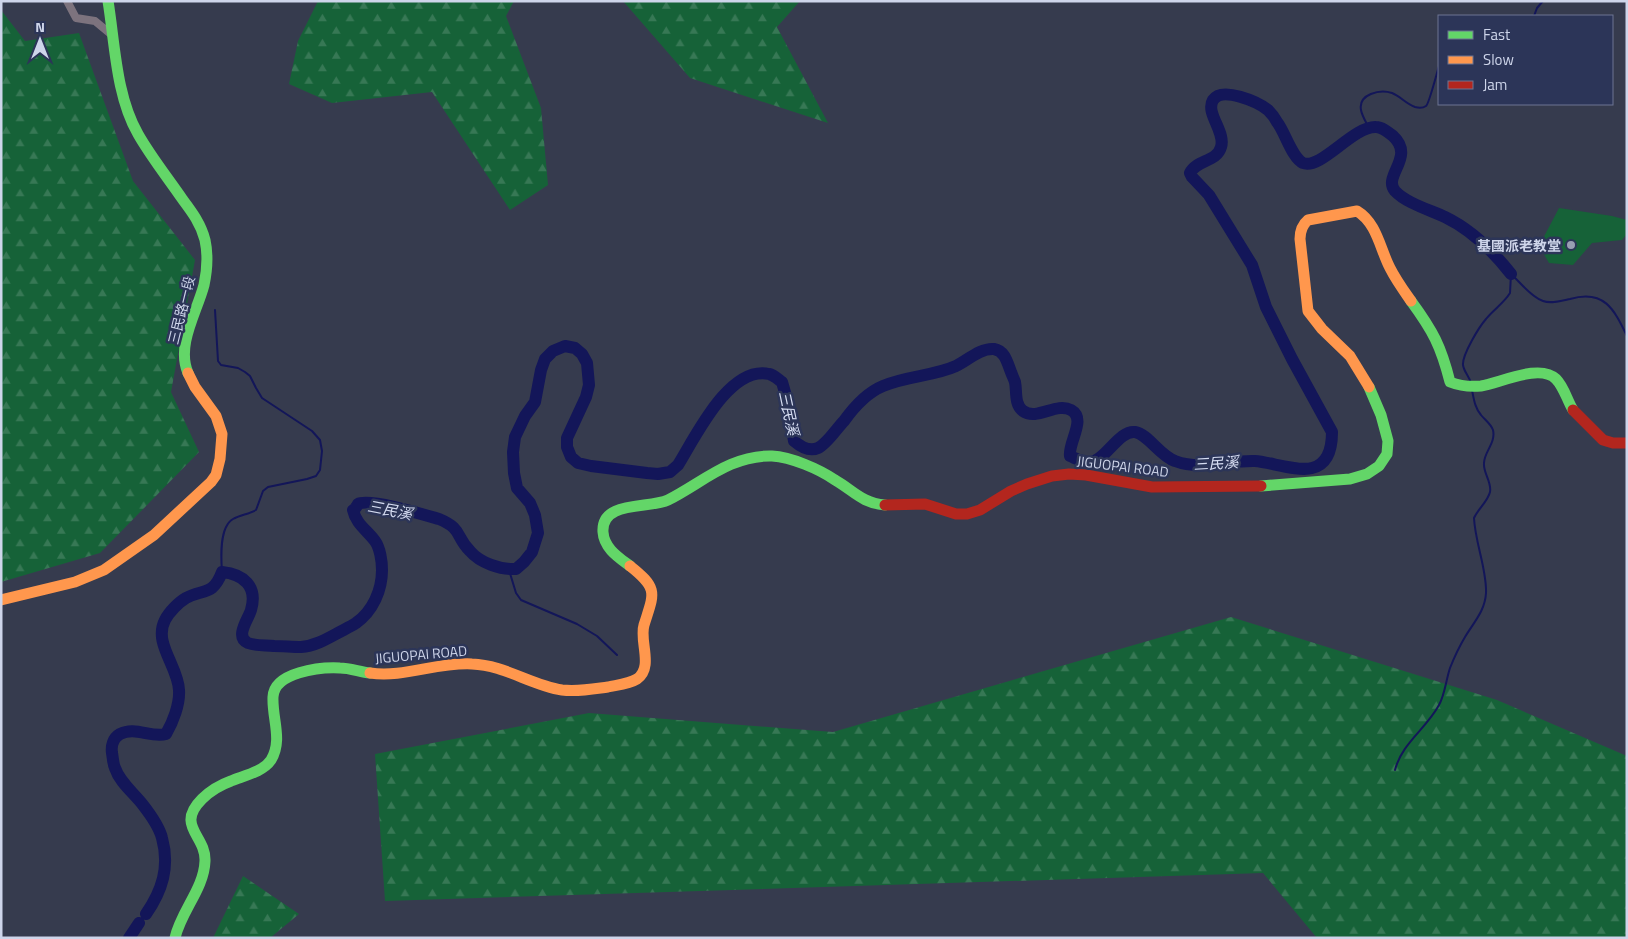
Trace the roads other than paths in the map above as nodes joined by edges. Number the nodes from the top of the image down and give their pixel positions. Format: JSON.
{"nodes":[{"id":1,"x":67,"y":1,"type":"edge"},
{"id":2,"x":108,"y":1,"type":"edge"},
{"id":3,"x":113,"y":36,"type":"junction"},
{"id":4,"x":1627,"y":443,"type":"edge"},
{"id":5,"x":1,"y":600,"type":"edge"},
{"id":6,"x":175,"y":938,"type":"edge"}],
"edges":[{"from":1,"to":3,"type":"street"},
{"from":2,"to":3,"type":"street","name":"三民路一段"},
{"from":3,"to":5,"type":"street","name":"三民路一段"},
{"from":4,"to":6,"type":"street","name":"JIGUOPAI ROAD"}]}
